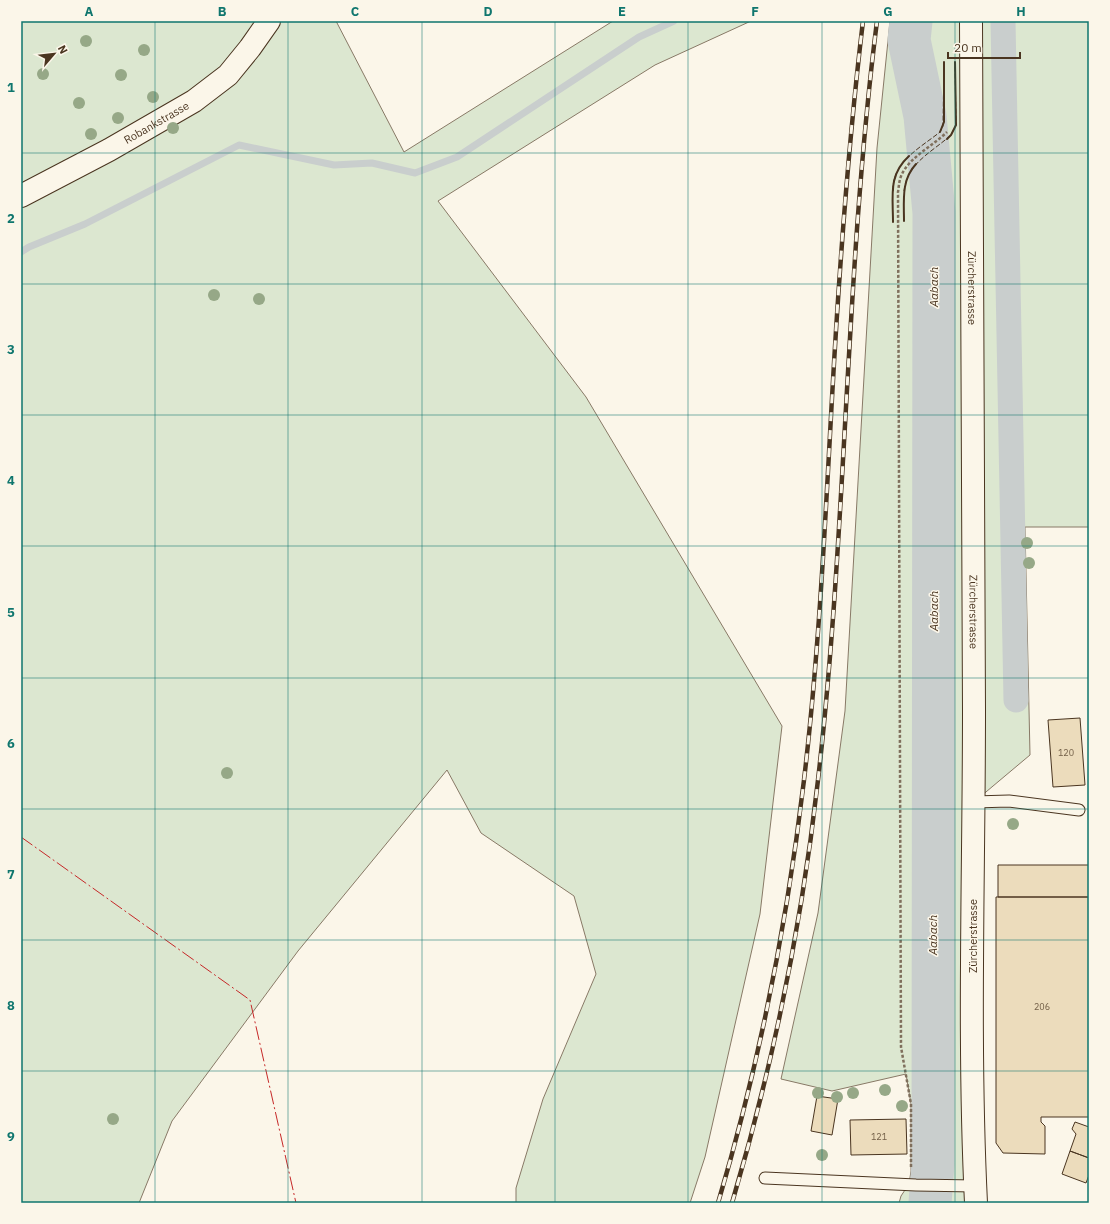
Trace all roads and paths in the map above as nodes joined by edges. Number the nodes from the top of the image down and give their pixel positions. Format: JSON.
{"nodes":[{"id":1,"x":269,"y":21,"type":"edge"},
{"id":2,"x":971,"y":21,"type":"edge"},
{"id":3,"x":943,"y":135,"type":"dead end"},
{"id":4,"x":21,"y":196,"type":"edge"},
{"id":5,"x":974,"y":802,"type":"junction"},
{"id":6,"x":1079,"y":810,"type":"dead end"},
{"id":7,"x":765,"y":1178,"type":"dead end"},
{"id":8,"x":912,"y":1184,"type":"junction"},
{"id":9,"x":975,"y":1194,"type":"edge"}],
"edges":[{"from":1,"to":4,"type":"main road","name":"Robankstrasse"},
{"from":2,"to":5,"type":"main road","name":"Zürcherstrasse"},
{"from":3,"to":8,"type":"path"},
{"from":5,"to":6,"type":"lane"},
{"from":5,"to":9,"type":"main road","name":"Zürcherstrasse"},
{"from":7,"to":8,"type":"lane"},
{"from":8,"to":9,"type":"lane"}]}
